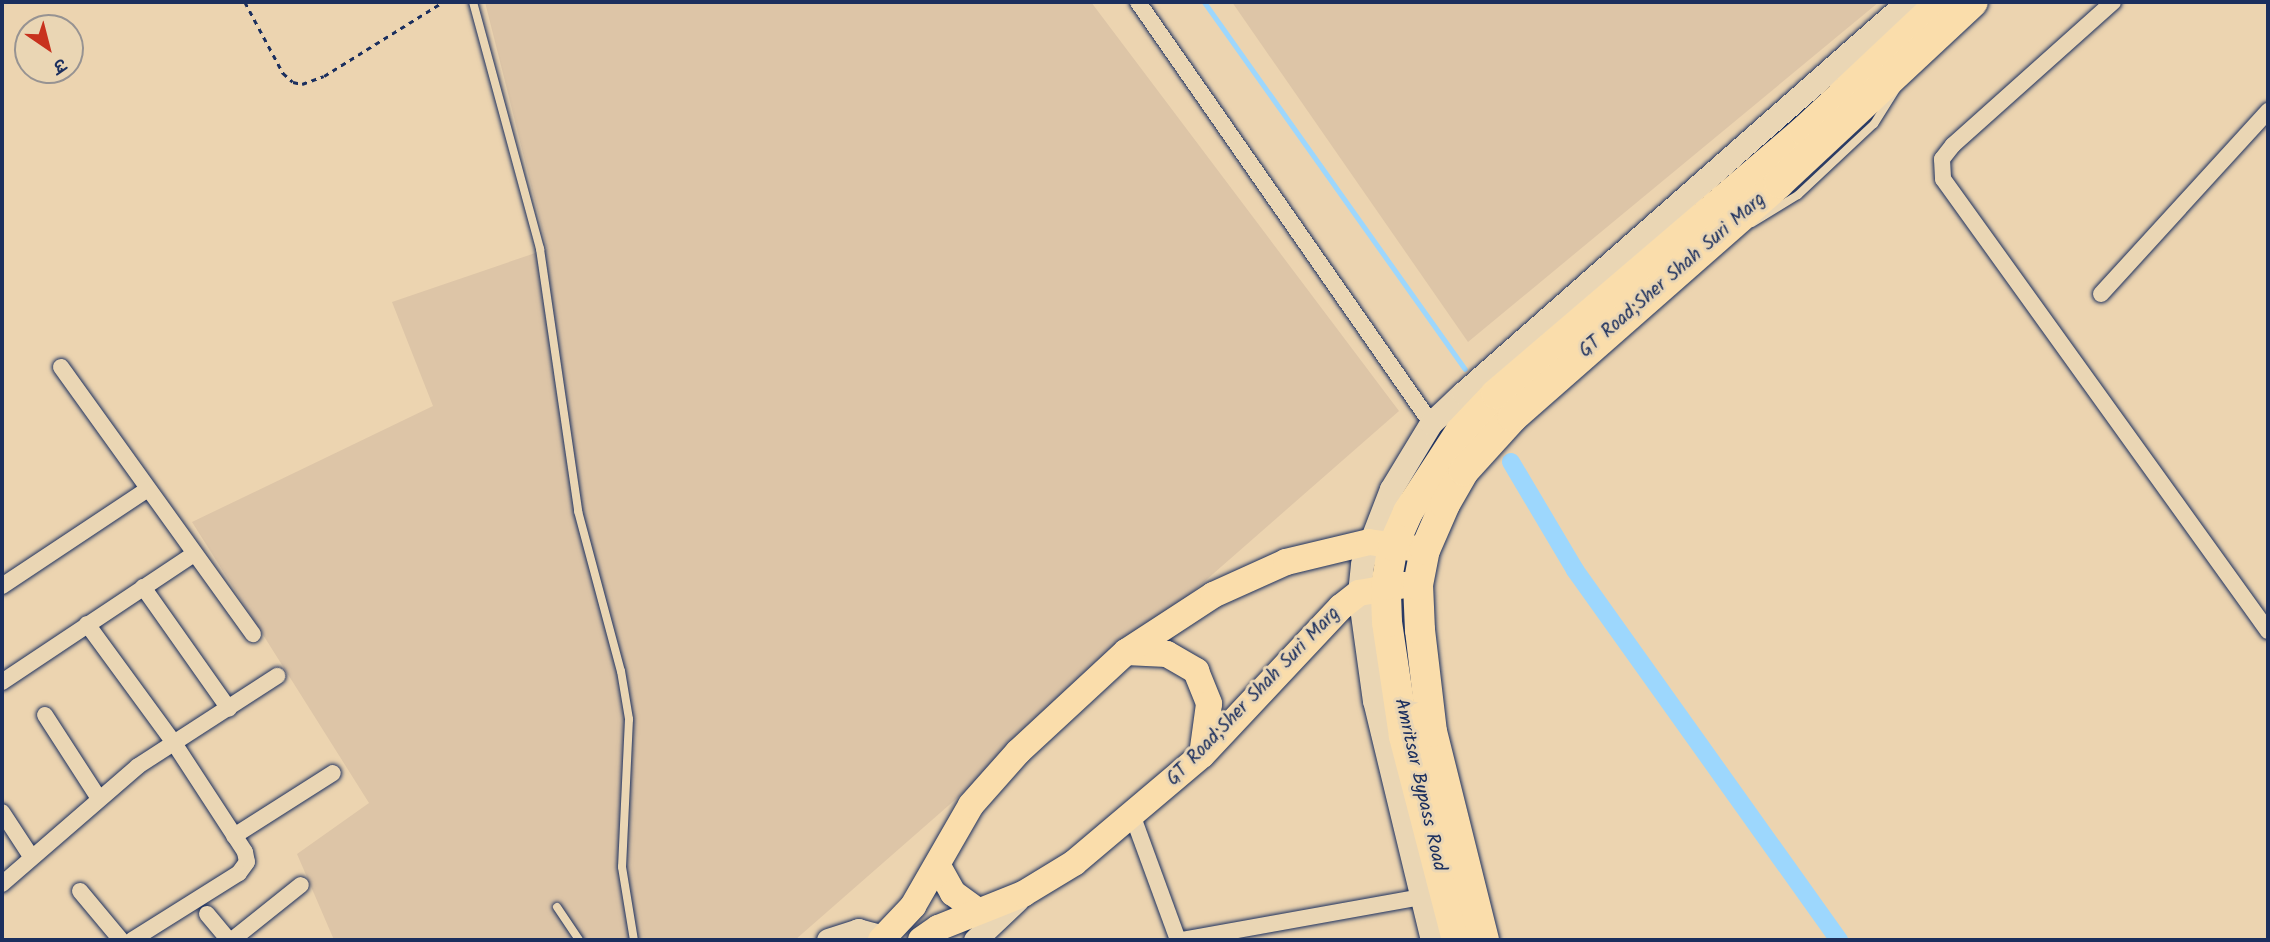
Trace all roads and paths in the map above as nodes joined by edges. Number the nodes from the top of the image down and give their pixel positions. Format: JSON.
{"nodes":[{"id":1,"x":244,"y":2,"type":"edge"},
{"id":2,"x":443,"y":2,"type":"edge"},
{"id":3,"x":473,"y":2,"type":"edge"},
{"id":4,"x":1138,"y":2,"type":"edge"},
{"id":5,"x":1907,"y":2,"type":"edge"},
{"id":6,"x":1941,"y":2,"type":"edge"},
{"id":7,"x":1973,"y":2,"type":"edge"},
{"id":8,"x":2113,"y":2,"type":"edge"},
{"id":9,"x":2268,"y":111,"type":"edge"},
{"id":10,"x":2101,"y":294,"type":"dead end"},
{"id":11,"x":61,"y":367,"type":"dead end"},
{"id":12,"x":1432,"y":423,"type":"junction"},
{"id":13,"x":148,"y":489,"type":"junction"},
{"id":14,"x":1381,"y":544,"type":"junction"},
{"id":15,"x":1425,"y":550,"type":"junction"},
{"id":16,"x":194,"y":554,"type":"junction"},
{"id":17,"x":1418,"y":585,"type":"junction"},
{"id":18,"x":2,"y":586,"type":"edge"},
{"id":19,"x":144,"y":587,"type":"junction"},
{"id":20,"x":1373,"y":589,"type":"junction"},
{"id":21,"x":87,"y":624,"type":"junction"},
{"id":22,"x":2268,"y":631,"type":"edge"},
{"id":23,"x":253,"y":634,"type":"dead end"},
{"id":24,"x":1126,"y":652,"type":"junction"},
{"id":25,"x":277,"y":676,"type":"dead end"},
{"id":26,"x":2,"y":682,"type":"edge"},
{"id":27,"x":229,"y":709,"type":"junction"},
{"id":28,"x":45,"y":715,"type":"dead end"},
{"id":29,"x":174,"y":743,"type":"junction"},
{"id":30,"x":1202,"y":755,"type":"junction"},
{"id":31,"x":333,"y":773,"type":"dead end"},
{"id":32,"x":98,"y":797,"type":"junction"},
{"id":33,"x":2,"y":812,"type":"edge"},
{"id":34,"x":1133,"y":817,"type":"junction"},
{"id":35,"x":234,"y":836,"type":"junction"},
{"id":36,"x":30,"y":855,"type":"junction"},
{"id":37,"x":939,"y":866,"type":"junction"},
{"id":38,"x":2,"y":884,"type":"edge"},
{"id":39,"x":301,"y":885,"type":"dead end"},
{"id":40,"x":80,"y":891,"type":"dead end"},
{"id":41,"x":1023,"y":894,"type":"junction"},
{"id":42,"x":1421,"y":897,"type":"junction"},
{"id":43,"x":557,"y":907,"type":"dead end"},
{"id":44,"x":978,"y":911,"type":"junction"},
{"id":45,"x":207,"y":915,"type":"dead end"},
{"id":46,"x":883,"y":939,"type":"edge"},
{"id":47,"x":122,"y":940,"type":"edge"},
{"id":48,"x":231,"y":940,"type":"edge"},
{"id":49,"x":579,"y":940,"type":"edge"},
{"id":50,"x":634,"y":940,"type":"edge"},
{"id":51,"x":828,"y":940,"type":"edge"},
{"id":52,"x":921,"y":940,"type":"edge"},
{"id":53,"x":975,"y":940,"type":"edge"},
{"id":54,"x":1180,"y":940,"type":"edge"},
{"id":55,"x":1432,"y":940,"type":"edge"},
{"id":56,"x":1457,"y":940,"type":"edge"},
{"id":57,"x":1484,"y":940,"type":"edge"}],
"edges":[{"from":1,"to":2,"type":"path"},
{"from":3,"to":50,"type":"lane"},
{"from":4,"to":12,"type":"street"},
{"from":5,"to":12,"type":"street"},
{"from":6,"to":14,"type":"highway","name":"GT Road;Sher Shah Suri Marg"},
{"from":7,"to":15,"type":"highway","name":"GT Road;Sher Shah Suri Marg"},
{"from":8,"to":22,"type":"street"},
{"from":9,"to":10,"type":"street"},
{"from":11,"to":13,"type":"street"},
{"from":12,"to":14,"type":"street"},
{"from":13,"to":16,"type":"street"},
{"from":13,"to":18,"type":"street"},
{"from":14,"to":15,"type":"main road"},
{"from":14,"to":20,"type":"highway","name":"Amritsar Bypass Road"},
{"from":14,"to":24,"type":"main road"},
{"from":15,"to":17,"type":"highway","name":"Amritsar Bypass Road"},
{"from":16,"to":19,"type":"street"},
{"from":16,"to":23,"type":"street"},
{"from":17,"to":20,"type":"main road"},
{"from":17,"to":57,"type":"highway","name":"Amritsar Bypass Road"},
{"from":19,"to":21,"type":"street"},
{"from":19,"to":27,"type":"street"},
{"from":20,"to":30,"type":"main road","name":"GT Road;Sher Shah Suri Marg"},
{"from":20,"to":42,"type":"street"},
{"from":20,"to":56,"type":"highway","name":"Amritsar Bypass Road"},
{"from":21,"to":26,"type":"street"},
{"from":21,"to":29,"type":"street"},
{"from":24,"to":30,"type":"main road"},
{"from":24,"to":37,"type":"main road"},
{"from":25,"to":27,"type":"street"},
{"from":27,"to":29,"type":"street"},
{"from":28,"to":32,"type":"street"},
{"from":29,"to":32,"type":"street"},
{"from":29,"to":35,"type":"street"},
{"from":30,"to":34,"type":"main road","name":"GT Road;Sher Shah Suri Marg"},
{"from":31,"to":35,"type":"street"},
{"from":32,"to":36,"type":"street"},
{"from":33,"to":36,"type":"street"},
{"from":34,"to":41,"type":"main road","name":"GT Road;Sher Shah Suri Marg"},
{"from":34,"to":54,"type":"street"},
{"from":35,"to":47,"type":"street"},
{"from":36,"to":38,"type":"street"},
{"from":37,"to":44,"type":"main road"},
{"from":37,"to":46,"type":"main road"},
{"from":39,"to":48,"type":"street"},
{"from":40,"to":47,"type":"street"},
{"from":41,"to":44,"type":"main road","name":"GT Road;Sher Shah Suri Marg"},
{"from":41,"to":53,"type":"street"},
{"from":42,"to":54,"type":"street"},
{"from":42,"to":55,"type":"street"},
{"from":43,"to":49,"type":"lane"},
{"from":44,"to":52,"type":"main road","name":"GT Road;Sher Shah Suri Marg"},
{"from":45,"to":48,"type":"street"},
{"from":46,"to":51,"type":"street"}]}
